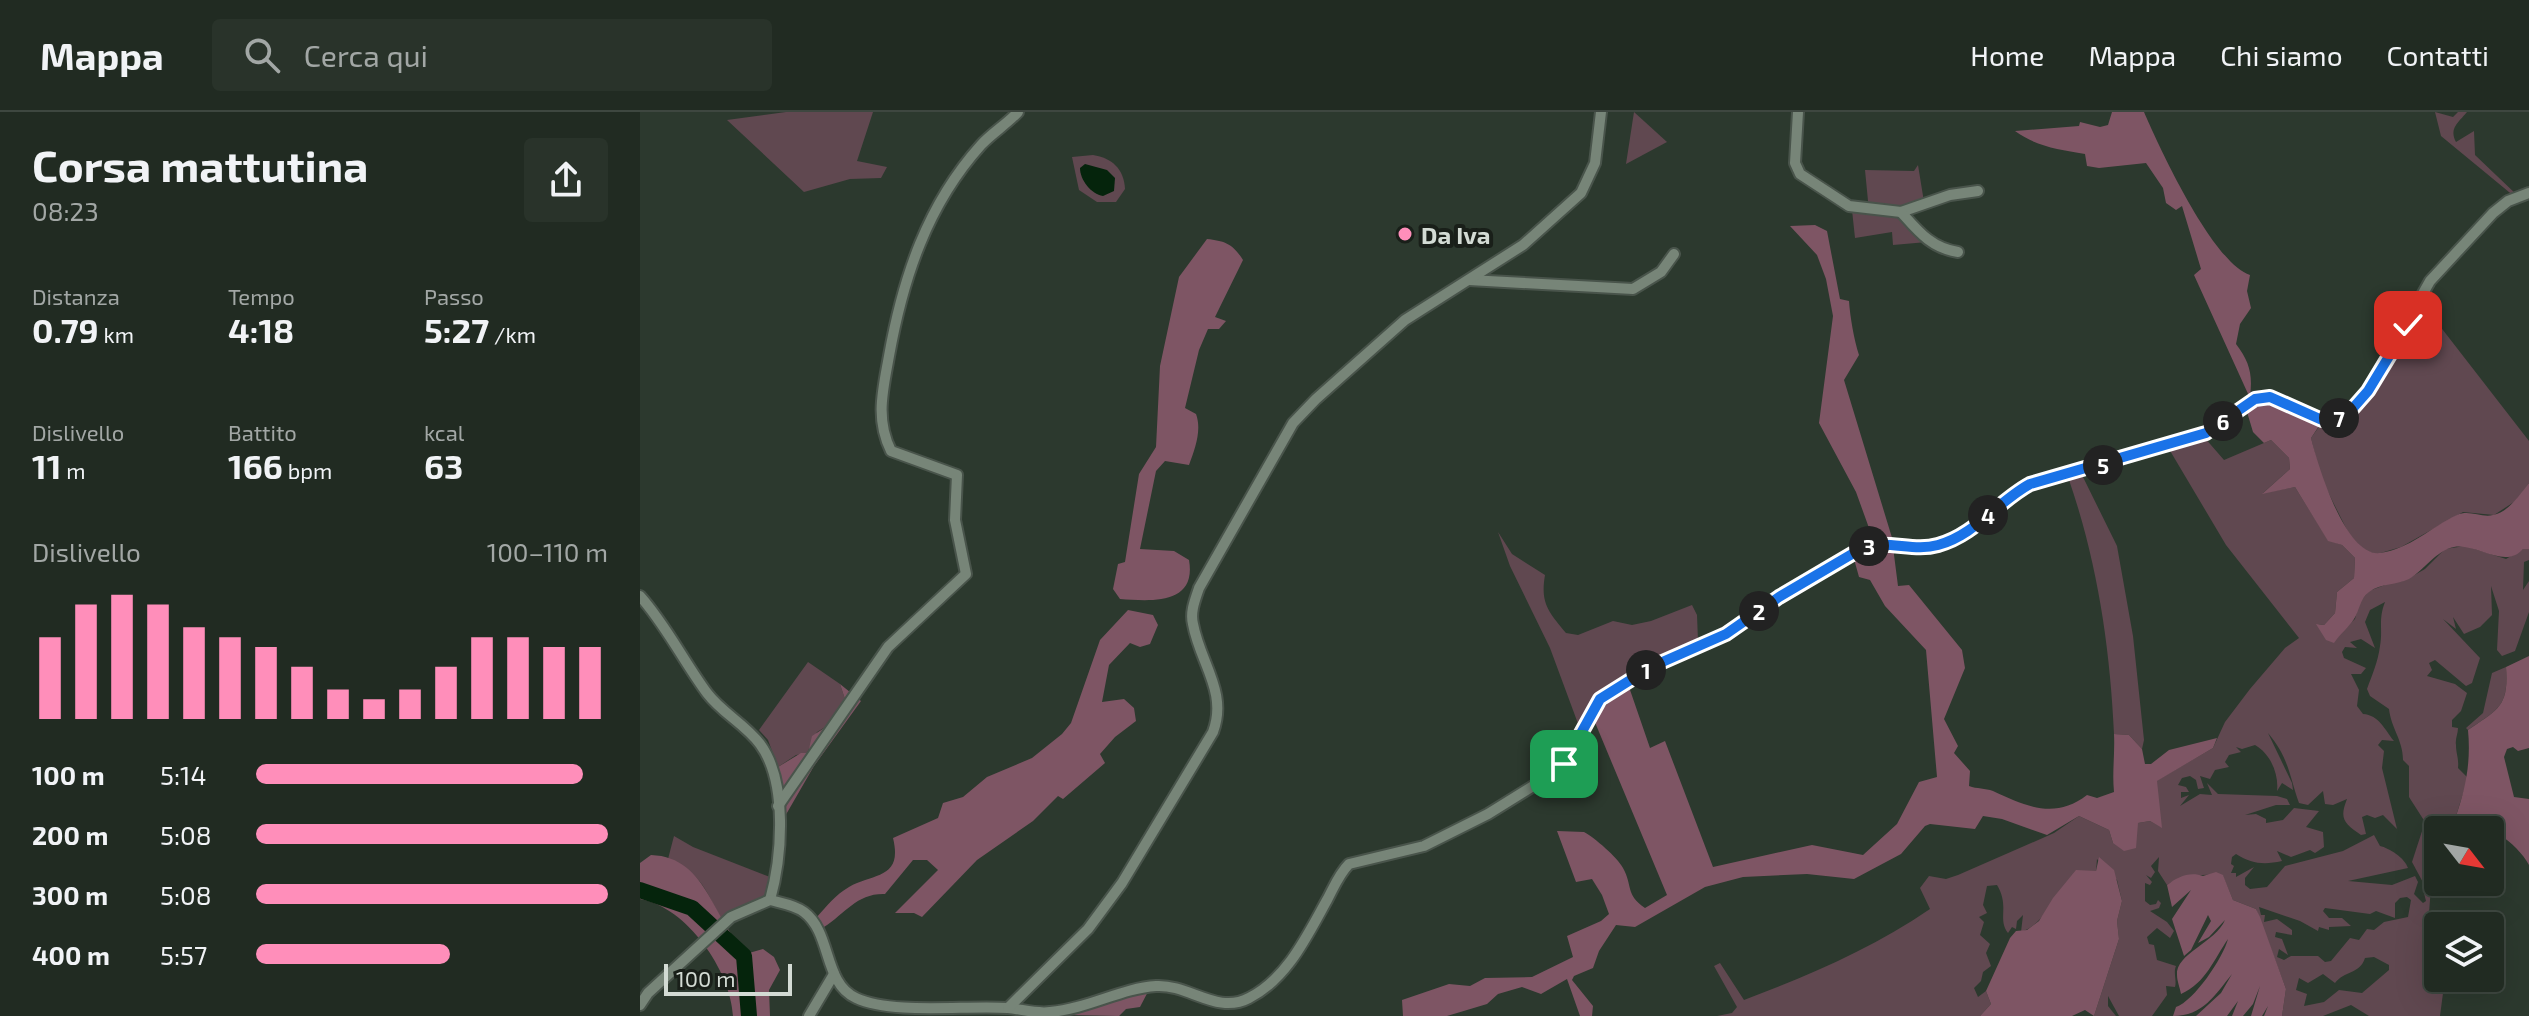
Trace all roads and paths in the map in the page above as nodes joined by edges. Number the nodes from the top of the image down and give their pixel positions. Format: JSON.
{"nodes":[{"id":1,"x":1018,"y":112,"type":"edge"},
{"id":2,"x":1601,"y":112,"type":"edge"},
{"id":3,"x":1798,"y":112,"type":"edge"},
{"id":4,"x":1978,"y":191,"type":"dead end"},
{"id":5,"x":2529,"y":193,"type":"edge"},
{"id":6,"x":1901,"y":212,"type":"junction"},
{"id":7,"x":1958,"y":252,"type":"dead end"},
{"id":8,"x":1674,"y":254,"type":"dead end"},
{"id":9,"x":1469,"y":280,"type":"junction"},
{"id":10,"x":640,"y":596,"type":"edge"},
{"id":11,"x":778,"y":806,"type":"junction"},
{"id":12,"x":770,"y":900,"type":"junction"},
{"id":13,"x":834,"y":974,"type":"junction"},
{"id":14,"x":640,"y":1005,"type":"edge"},
{"id":15,"x":1008,"y":1008,"type":"junction"},
{"id":16,"x":809,"y":1016,"type":"edge"}],
"edges":[{"from":1,"to":11,"type":"street"},
{"from":2,"to":9,"type":"street"},
{"from":3,"to":6,"type":"street"},
{"from":4,"to":6,"type":"street"},
{"from":5,"to":15,"type":"street"},
{"from":6,"to":7,"type":"street"},
{"from":8,"to":9,"type":"street"},
{"from":9,"to":15,"type":"street"},
{"from":10,"to":11,"type":"street"},
{"from":11,"to":12,"type":"street"},
{"from":12,"to":13,"type":"street"},
{"from":12,"to":14,"type":"street"},
{"from":13,"to":15,"type":"street"},
{"from":13,"to":16,"type":"street"}]}
